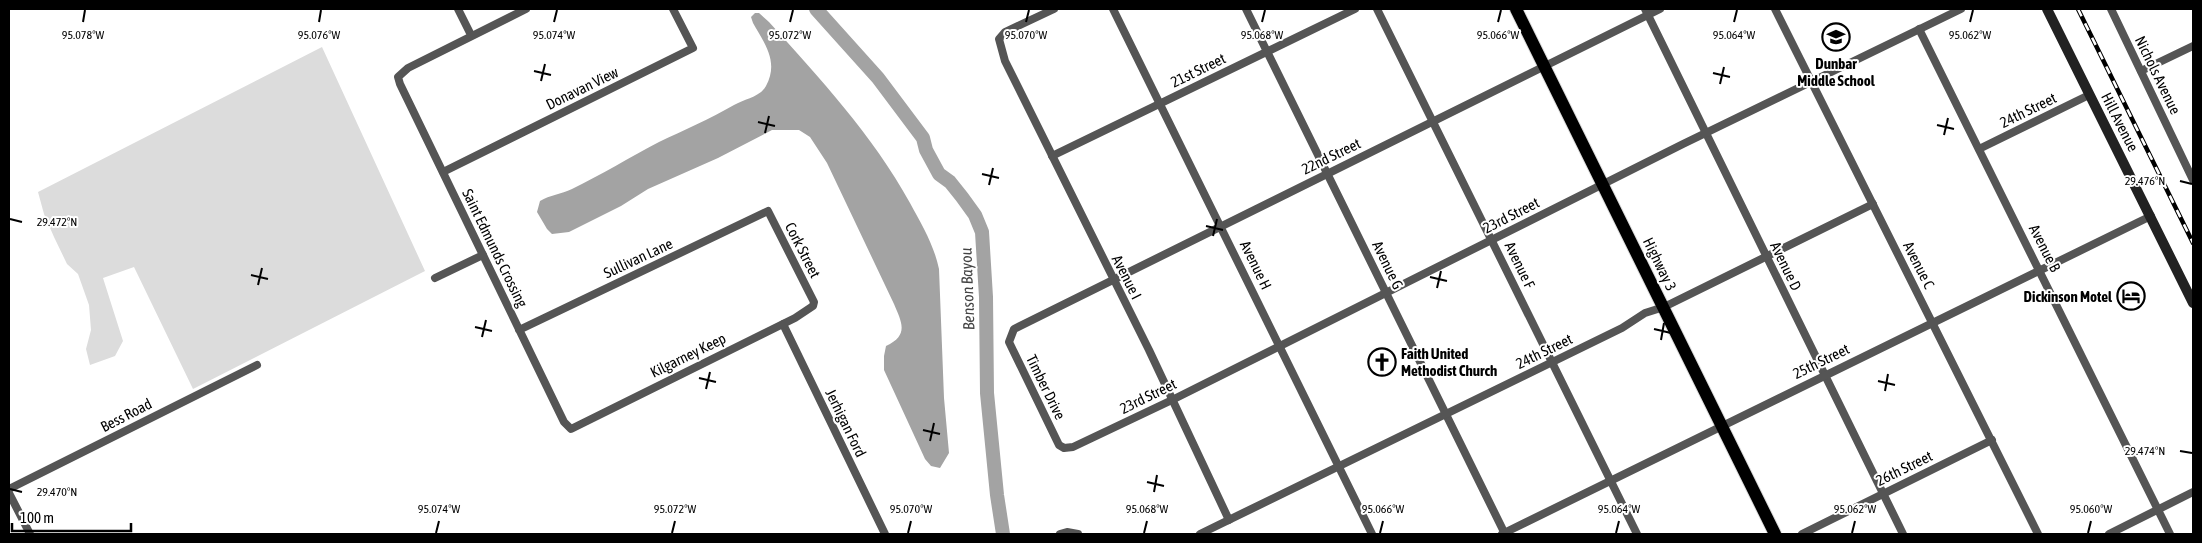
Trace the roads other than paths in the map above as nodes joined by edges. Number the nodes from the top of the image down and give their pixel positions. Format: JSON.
{"nodes":[{"id":1,"x":458,"y":9,"type":"edge"},
{"id":2,"x":526,"y":9,"type":"edge"},
{"id":3,"x":673,"y":9,"type":"edge"},
{"id":4,"x":1054,"y":9,"type":"edge"},
{"id":5,"x":1113,"y":9,"type":"edge"},
{"id":6,"x":1246,"y":9,"type":"edge"},
{"id":7,"x":1356,"y":9,"type":"edge"},
{"id":8,"x":1377,"y":9,"type":"edge"},
{"id":9,"x":1516,"y":9,"type":"edge"},
{"id":10,"x":1660,"y":9,"type":"edge"},
{"id":11,"x":1775,"y":9,"type":"edge"},
{"id":12,"x":1961,"y":9,"type":"edge"},
{"id":13,"x":2047,"y":9,"type":"edge"},
{"id":14,"x":2111,"y":9,"type":"edge"},
{"id":15,"x":1647,"y":12,"type":"edge"},
{"id":16,"x":1919,"y":29,"type":"junction"},
{"id":17,"x":471,"y":35,"type":"junction"},
{"id":18,"x":2193,"y":46,"type":"edge"},
{"id":19,"x":1267,"y":52,"type":"junction"},
{"id":20,"x":1544,"y":66,"type":"junction"},
{"id":21,"x":2141,"y":71,"type":"junction"},
{"id":22,"x":1813,"y":81,"type":"junction"},
{"id":23,"x":2089,"y":95,"type":"junction"},
{"id":24,"x":1160,"y":104,"type":"junction"},
{"id":25,"x":1433,"y":121,"type":"junction"},
{"id":26,"x":1706,"y":133,"type":"junction"},
{"id":27,"x":1979,"y":149,"type":"junction"},
{"id":28,"x":1052,"y":156,"type":"junction"},
{"id":29,"x":443,"y":172,"type":"junction"},
{"id":30,"x":1327,"y":173,"type":"junction"},
{"id":31,"x":2193,"y":180,"type":"edge"},
{"id":32,"x":1603,"y":185,"type":"junction"},
{"id":33,"x":1873,"y":204,"type":"junction"},
{"id":34,"x":768,"y":211,"type":"joint"},
{"id":35,"x":2151,"y":216,"type":"junction"},
{"id":36,"x":1220,"y":226,"type":"junction"},
{"id":37,"x":1492,"y":240,"type":"junction"},
{"id":38,"x":483,"y":255,"type":"junction"},
{"id":39,"x":1766,"y":257,"type":"junction"},
{"id":40,"x":2040,"y":270,"type":"junction"},
{"id":41,"x":434,"y":278,"type":"dead end"},
{"id":42,"x":1113,"y":279,"type":"junction"},
{"id":43,"x":1386,"y":293,"type":"junction"},
{"id":44,"x":814,"y":302,"type":"joint"},
{"id":45,"x":2193,"y":303,"type":"edge"},
{"id":46,"x":1664,"y":307,"type":"junction"},
{"id":47,"x":1932,"y":323,"type":"junction"},
{"id":48,"x":783,"y":324,"type":"junction"},
{"id":49,"x":1014,"y":329,"type":"joint"},
{"id":50,"x":519,"y":330,"type":"junction"},
{"id":51,"x":1280,"y":346,"type":"junction"},
{"id":52,"x":1552,"y":362,"type":"junction"},
{"id":53,"x":257,"y":365,"type":"dead end"},
{"id":54,"x":1825,"y":375,"type":"junction"},
{"id":55,"x":1172,"y":400,"type":"junction"},
{"id":56,"x":1446,"y":415,"type":"junction"},
{"id":57,"x":1722,"y":425,"type":"junction"},
{"id":58,"x":571,"y":428,"type":"joint"},
{"id":59,"x":1992,"y":440,"type":"junction"},
{"id":60,"x":1072,"y":447,"type":"joint"},
{"id":61,"x":1339,"y":467,"type":"junction"},
{"id":62,"x":1610,"y":480,"type":"junction"},
{"id":63,"x":9,"y":491,"type":"edge"},
{"id":64,"x":2193,"y":492,"type":"edge"},
{"id":65,"x":1883,"y":494,"type":"junction"},
{"id":66,"x":2158,"y":510,"type":"junction"},
{"id":67,"x":1229,"y":520,"type":"junction"},
{"id":68,"x":30,"y":534,"type":"edge"},
{"id":69,"x":885,"y":534,"type":"edge"},
{"id":70,"x":1060,"y":534,"type":"edge"},
{"id":71,"x":1078,"y":534,"type":"edge"},
{"id":72,"x":1200,"y":534,"type":"edge"},
{"id":73,"x":1372,"y":534,"type":"edge"},
{"id":74,"x":1504,"y":534,"type":"edge"},
{"id":75,"x":1637,"y":534,"type":"edge"},
{"id":76,"x":1775,"y":534,"type":"edge"},
{"id":77,"x":1802,"y":534,"type":"edge"},
{"id":78,"x":1903,"y":534,"type":"edge"},
{"id":79,"x":2038,"y":534,"type":"edge"},
{"id":80,"x":2109,"y":534,"type":"edge"},
{"id":81,"x":2170,"y":534,"type":"edge"}],
"edges":[{"from":1,"to":17,"type":"street"},
{"from":2,"to":17,"type":"street"},
{"from":3,"to":29,"type":"street","name":"Donavan View"},
{"from":4,"to":28,"type":"street","name":"Avenue I"},
{"from":5,"to":24,"type":"street","name":"Avenue H"},
{"from":6,"to":19,"type":"street","name":"Avenue G"},
{"from":7,"to":19,"type":"street","name":"21st Street"},
{"from":8,"to":25,"type":"street","name":"Avenue F"},
{"from":9,"to":20,"type":"main road","name":"Highway 3"},
{"from":10,"to":15,"type":"street","name":"22nd Street"},
{"from":11,"to":22,"type":"street","name":"Avenue C"},
{"from":12,"to":16,"type":"street","name":"23rd Street"},
{"from":13,"to":23,"type":"street","name":"Hill Avenue"},
{"from":14,"to":21,"type":"street","name":"Nichols Avenue"},
{"from":15,"to":20,"type":"street","name":"22nd Street"},
{"from":15,"to":26,"type":"street","name":"Avenue D"},
{"from":16,"to":22,"type":"street","name":"23rd Street"},
{"from":16,"to":27,"type":"street","name":"Avenue B"},
{"from":17,"to":29,"type":"street","name":"Saint Edmunds Crossing"},
{"from":18,"to":21,"type":"street"},
{"from":19,"to":24,"type":"street","name":"21st Street"},
{"from":19,"to":30,"type":"street","name":"Avenue G"},
{"from":20,"to":25,"type":"street","name":"22nd Street"},
{"from":20,"to":32,"type":"main road","name":"Highway 3"},
{"from":21,"to":31,"type":"street","name":"Nichols Avenue"},
{"from":22,"to":26,"type":"street","name":"23rd Street"},
{"from":22,"to":33,"type":"street","name":"Avenue C"},
{"from":23,"to":27,"type":"street","name":"24th Street"},
{"from":23,"to":35,"type":"street","name":"Hill Avenue"},
{"from":24,"to":28,"type":"street","name":"21st Street"},
{"from":24,"to":36,"type":"street","name":"Avenue H"},
{"from":25,"to":30,"type":"street","name":"22nd Street"},
{"from":25,"to":37,"type":"street","name":"Avenue F"},
{"from":26,"to":32,"type":"street","name":"23rd Street"},
{"from":26,"to":39,"type":"street","name":"Avenue D"},
{"from":27,"to":40,"type":"street","name":"Avenue B"},
{"from":28,"to":42,"type":"street","name":"Avenue I"},
{"from":29,"to":38,"type":"street","name":"Saint Edmunds Crossing"},
{"from":30,"to":36,"type":"street","name":"22nd Street"},
{"from":30,"to":43,"type":"street","name":"Avenue G"},
{"from":32,"to":37,"type":"street","name":"23rd Street"},
{"from":32,"to":46,"type":"main road","name":"Highway 3"},
{"from":33,"to":39,"type":"street","name":"24th Street"},
{"from":33,"to":47,"type":"street","name":"Avenue C"},
{"from":34,"to":44,"type":"street","name":"Cork Street"},
{"from":34,"to":50,"type":"street","name":"Sullivan Lane"},
{"from":35,"to":40,"type":"street","name":"25th Street"},
{"from":35,"to":45,"type":"street","name":"Hill Avenue"},
{"from":36,"to":42,"type":"street","name":"22nd Street"},
{"from":36,"to":51,"type":"street","name":"Avenue H"},
{"from":37,"to":43,"type":"street","name":"23rd Street"},
{"from":37,"to":52,"type":"street","name":"Avenue F"},
{"from":38,"to":41,"type":"street"},
{"from":38,"to":50,"type":"street","name":"Saint Edmunds Crossing"},
{"from":39,"to":46,"type":"street","name":"24th Street"},
{"from":39,"to":54,"type":"street","name":"Avenue D"},
{"from":40,"to":47,"type":"street","name":"25th Street"},
{"from":40,"to":66,"type":"street","name":"Avenue B"},
{"from":42,"to":49,"type":"street","name":"22nd Street"},
{"from":42,"to":55,"type":"street","name":"Avenue I"},
{"from":43,"to":51,"type":"street","name":"23rd Street"},
{"from":43,"to":56,"type":"street","name":"Avenue G"},
{"from":44,"to":48,"type":"street","name":"Kilgarney Keep"},
{"from":46,"to":52,"type":"street","name":"24th Street"},
{"from":46,"to":57,"type":"main road","name":"Highway 3"},
{"from":47,"to":54,"type":"street","name":"25th Street"},
{"from":47,"to":59,"type":"street","name":"Avenue C"},
{"from":48,"to":58,"type":"street","name":"Kilgarney Keep"},
{"from":48,"to":69,"type":"street","name":"Jerhigan Ford"},
{"from":49,"to":60,"type":"street","name":"Timber Drive"},
{"from":50,"to":58,"type":"street","name":"Saint Edmunds Crossing"},
{"from":51,"to":55,"type":"street","name":"23rd Street"},
{"from":51,"to":61,"type":"street","name":"Avenue H"},
{"from":52,"to":56,"type":"street","name":"24th Street"},
{"from":52,"to":62,"type":"street","name":"Avenue F"},
{"from":53,"to":63,"type":"street","name":"Bess Road"},
{"from":54,"to":57,"type":"street","name":"25th Street"},
{"from":54,"to":65,"type":"street","name":"Avenue D"},
{"from":55,"to":60,"type":"street","name":"23rd Street"},
{"from":55,"to":67,"type":"street","name":"Avenue I"},
{"from":56,"to":61,"type":"street","name":"24th Street"},
{"from":56,"to":74,"type":"street","name":"Avenue G"},
{"from":57,"to":62,"type":"street","name":"25th Street"},
{"from":57,"to":76,"type":"main road","name":"Highway 3"},
{"from":59,"to":65,"type":"street","name":"26th Street"},
{"from":59,"to":79,"type":"street","name":"Avenue C"},
{"from":61,"to":67,"type":"street","name":"24th Street"},
{"from":61,"to":73,"type":"street","name":"Avenue H"},
{"from":62,"to":74,"type":"street","name":"25th Street"},
{"from":62,"to":75,"type":"street","name":"Avenue F"},
{"from":63,"to":68,"type":"street"},
{"from":64,"to":66,"type":"street"},
{"from":65,"to":77,"type":"street","name":"26th Street"},
{"from":65,"to":78,"type":"street","name":"Avenue D"},
{"from":66,"to":80,"type":"street"},
{"from":66,"to":81,"type":"street","name":"Avenue B"},
{"from":67,"to":72,"type":"street","name":"24th Street"},
{"from":70,"to":71,"type":"street"}]}
